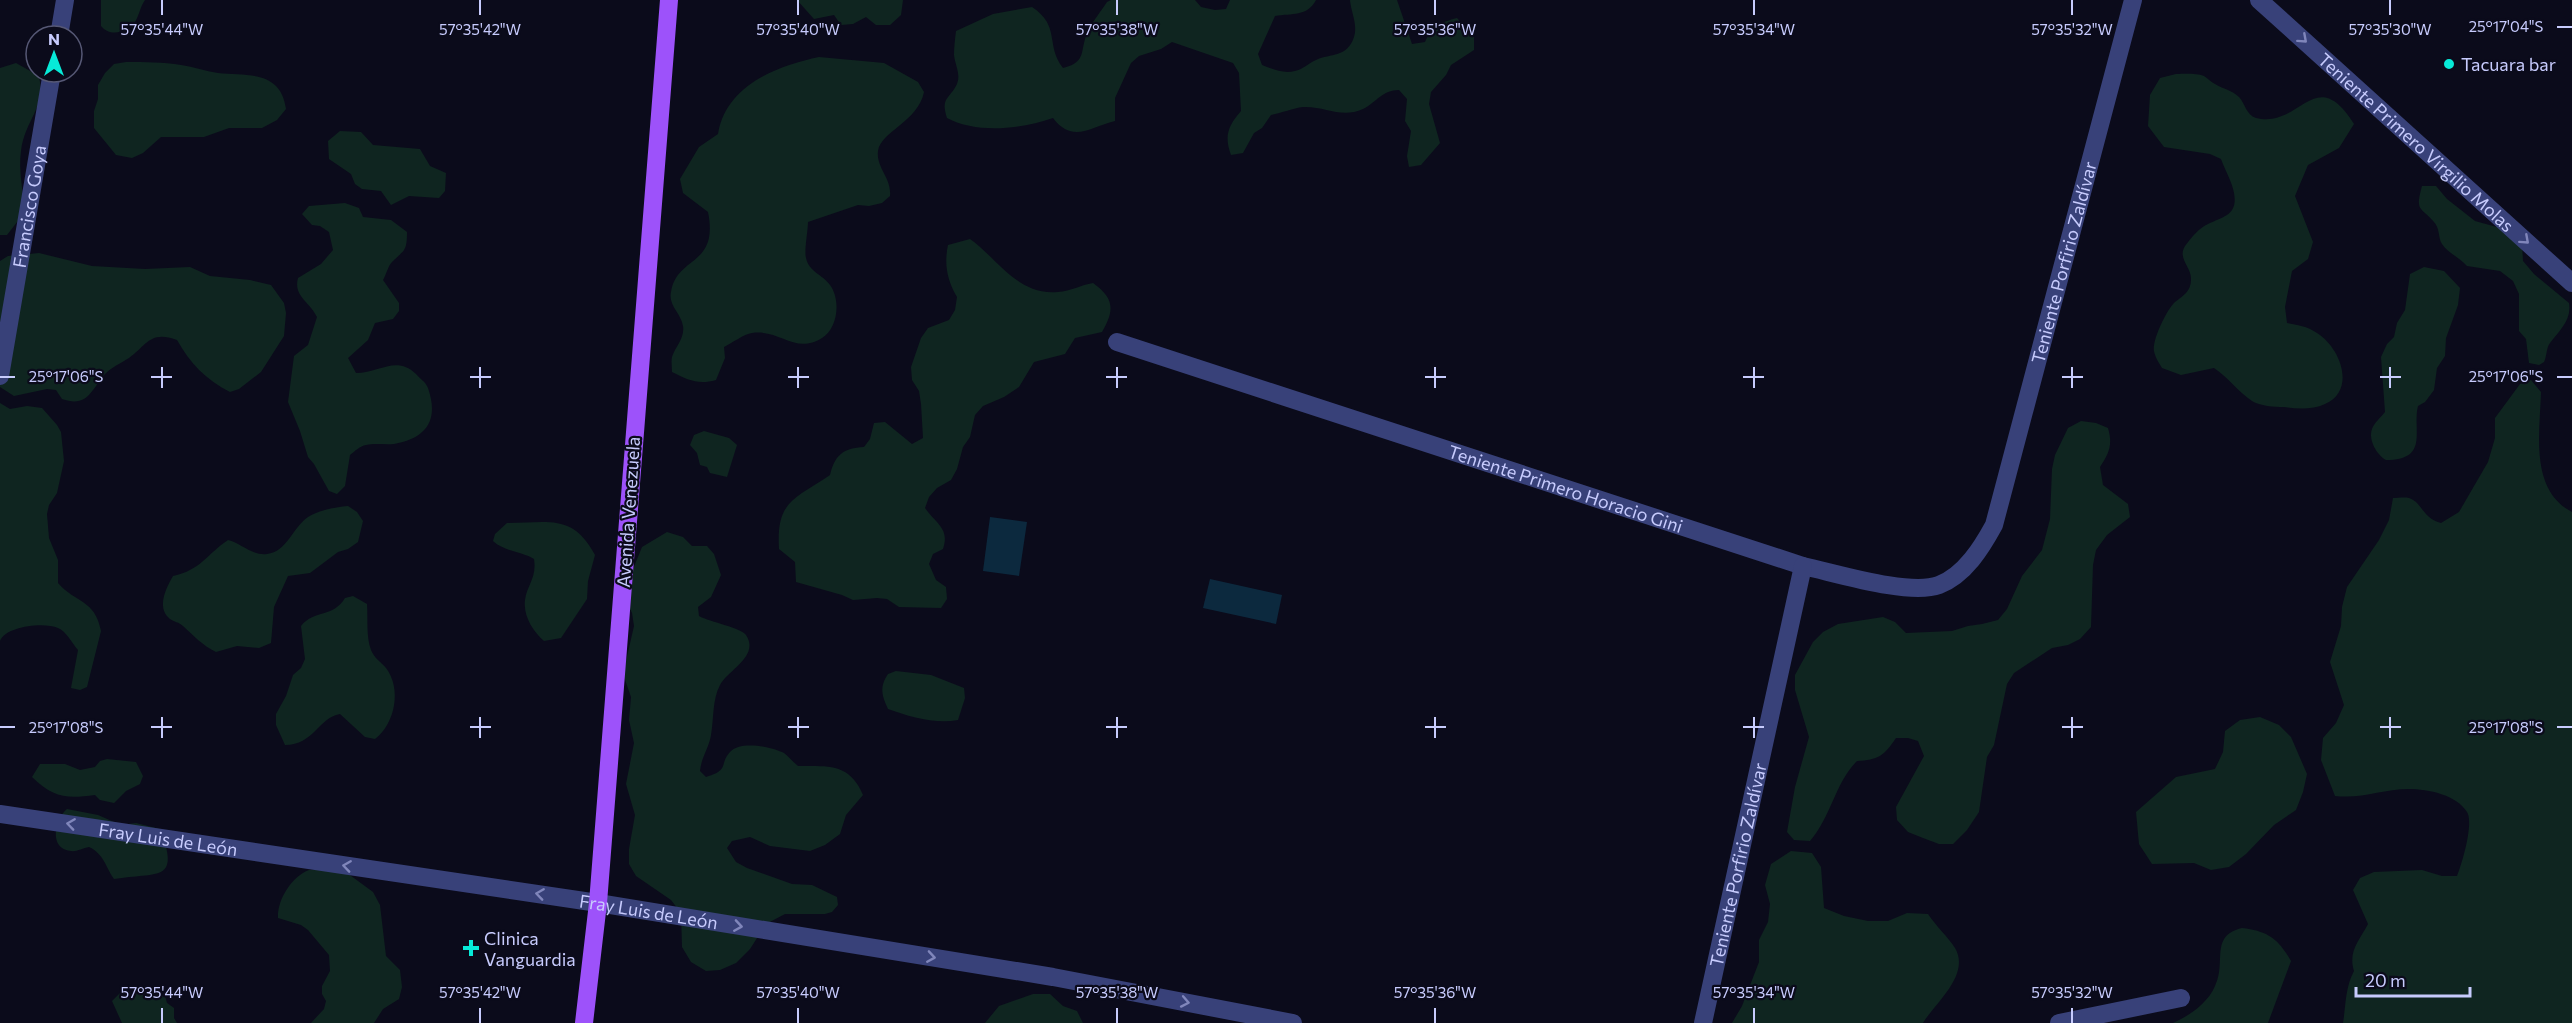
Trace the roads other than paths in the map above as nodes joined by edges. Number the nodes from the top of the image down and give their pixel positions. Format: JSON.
{"nodes":[{"id":1,"x":65,"y":0,"type":"edge"},
{"id":2,"x":669,"y":0,"type":"edge"},
{"id":3,"x":2133,"y":0,"type":"edge"},
{"id":4,"x":2259,"y":0,"type":"edge"},
{"id":5,"x":60,"y":24,"type":"edge"},
{"id":6,"x":50,"y":84,"type":"edge"},
{"id":7,"x":2572,"y":283,"type":"edge"},
{"id":8,"x":1117,"y":342,"type":"dead end"},
{"id":9,"x":0,"y":376,"type":"edge"},
{"id":10,"x":1994,"y":525,"type":"joint"},
{"id":11,"x":1803,"y":566,"type":"junction"},
{"id":12,"x":0,"y":814,"type":"edge"},
{"id":13,"x":598,"y":903,"type":"junction"},
{"id":14,"x":2181,"y":998,"type":"dead end"},
{"id":15,"x":584,"y":1023,"type":"edge"},
{"id":16,"x":1293,"y":1023,"type":"edge"},
{"id":17,"x":1703,"y":1023,"type":"edge"},
{"id":18,"x":2059,"y":1023,"type":"edge"}],
"edges":[{"from":1,"to":5,"type":"street"},
{"from":2,"to":13,"type":"main road","name":"Avenida Venezuela"},
{"from":3,"to":10,"type":"street","name":"Teniente Porfirio Zaldívar"},
{"from":4,"to":7,"type":"street","name":"Teniente Primero Virgilio Molas","one_way":true},
{"from":6,"to":9,"type":"street","name":"Francisco Goya"},
{"from":8,"to":11,"type":"street","name":"Teniente Primero Horacio Gini"},
{"from":10,"to":11,"type":"street","name":"Teniente Primero Horacio Gini"},
{"from":11,"to":17,"type":"street","name":"Teniente Porfirio Zaldívar"},
{"from":13,"to":12,"type":"street","name":"Fray Luis de León","one_way":true},
{"from":13,"to":15,"type":"main road","name":"Avenida Venezuela"},
{"from":13,"to":16,"type":"street","name":"Fray Luis de León","one_way":true},
{"from":14,"to":18,"type":"street"}]}
